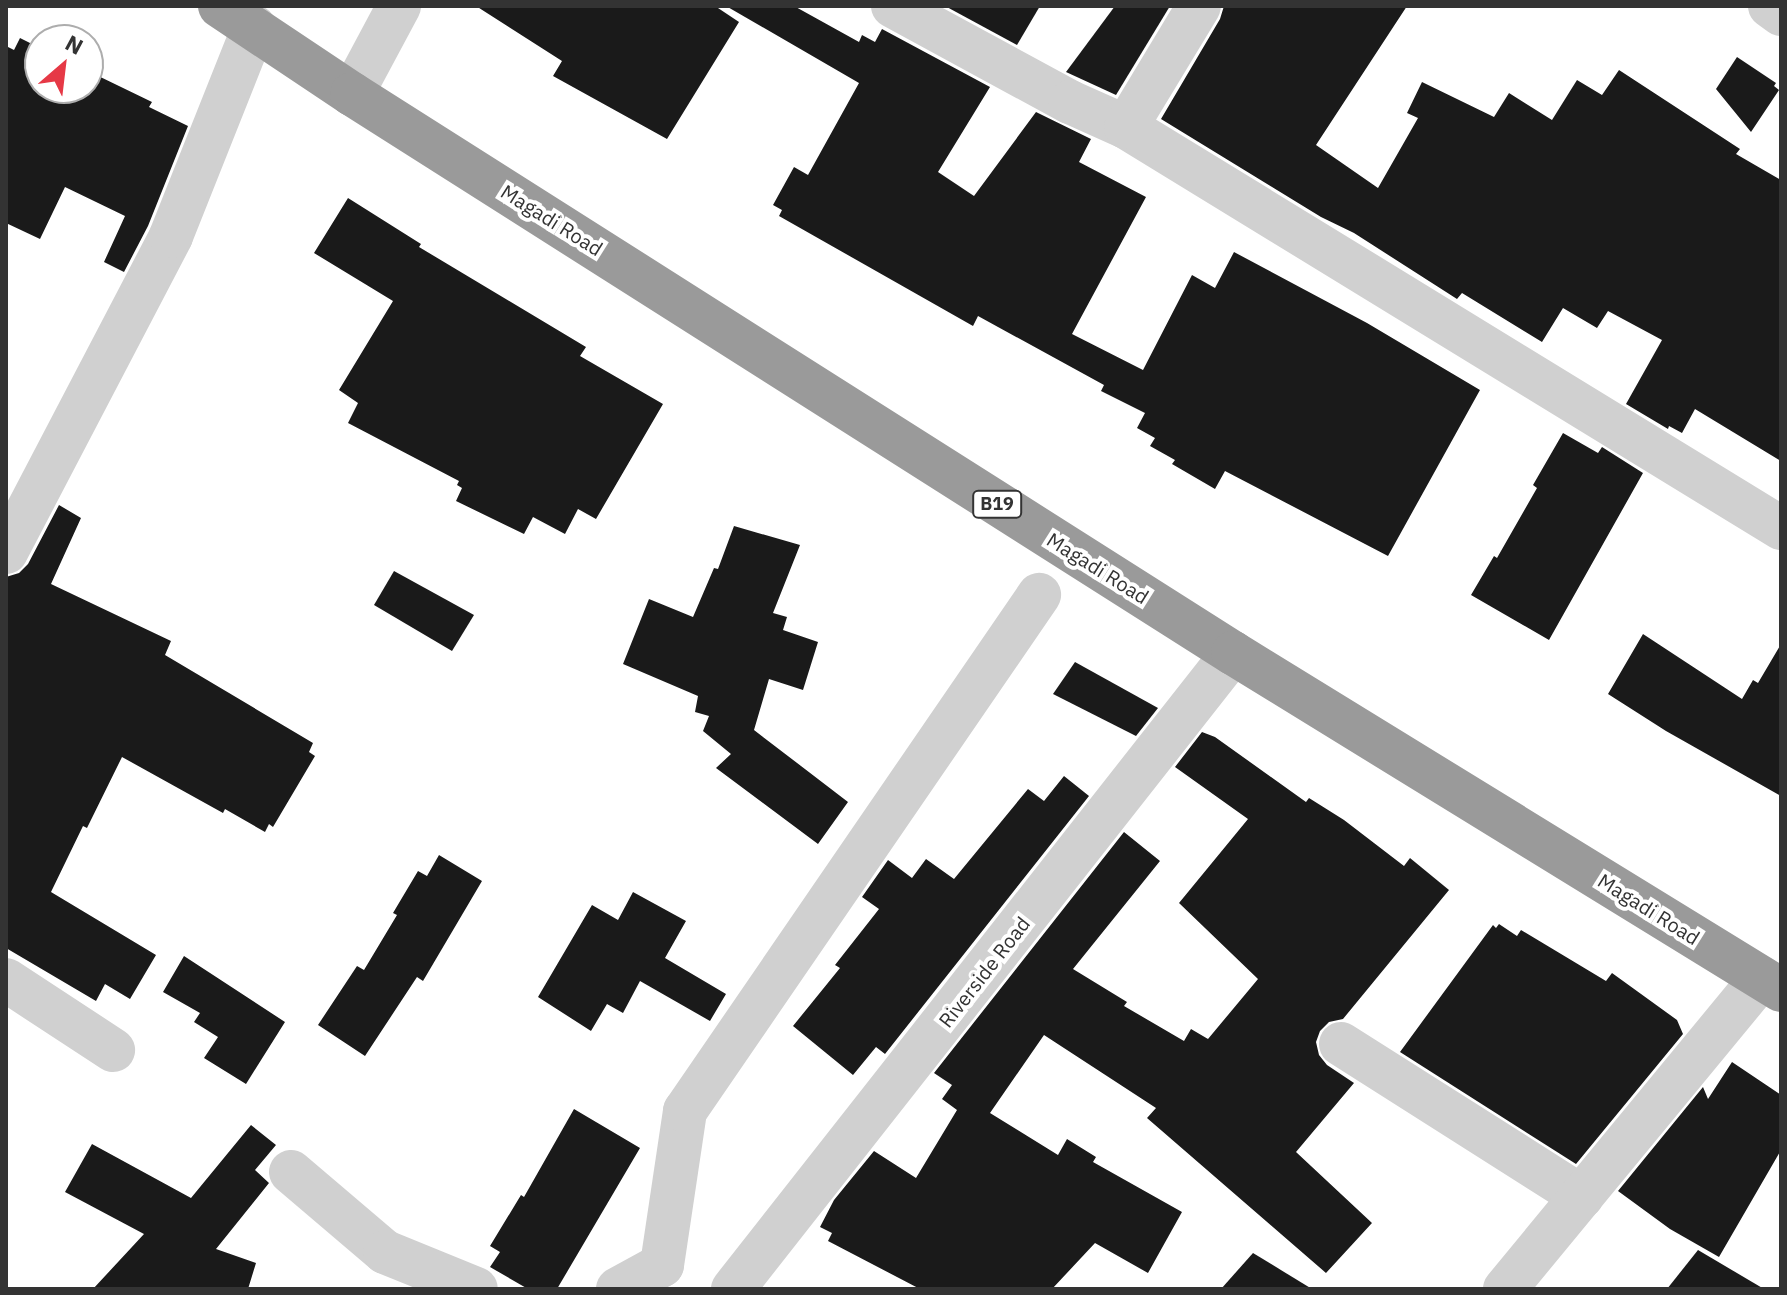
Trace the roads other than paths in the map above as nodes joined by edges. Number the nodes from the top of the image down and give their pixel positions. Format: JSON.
{"nodes":[{"id":1,"x":399,"y":6,"type":"edge"},
{"id":2,"x":893,"y":6,"type":"edge"},
{"id":3,"x":1199,"y":6,"type":"edge"},
{"id":4,"x":1770,"y":6,"type":"edge"},
{"id":5,"x":1781,"y":14,"type":"edge"},
{"id":6,"x":237,"y":16,"type":"edge"},
{"id":7,"x":352,"y":94,"type":"junction"},
{"id":8,"x":1126,"y":127,"type":"junction"},
{"id":9,"x":1781,"y":528,"type":"edge"},
{"id":10,"x":6,"y":552,"type":"edge"},
{"id":11,"x":1039,"y":595,"type":"dead end"},
{"id":12,"x":1233,"y":653,"type":"junction"},
{"id":13,"x":6,"y":980,"type":"edge"},
{"id":14,"x":1771,"y":984,"type":"edge"},
{"id":15,"x":1341,"y":1044,"type":"dead end"},
{"id":16,"x":113,"y":1050,"type":"dead end"},
{"id":17,"x":291,"y":1172,"type":"dead end"},
{"id":18,"x":1582,"y":1197,"type":"junction"},
{"id":19,"x":476,"y":1289,"type":"edge"},
{"id":20,"x":618,"y":1289,"type":"edge"},
{"id":21,"x":733,"y":1289,"type":"edge"},
{"id":22,"x":1505,"y":1289,"type":"edge"}],
"edges":[{"from":1,"to":7,"type":"street"},
{"from":2,"to":8,"type":"street"},
{"from":3,"to":8,"type":"street"},
{"from":4,"to":5,"type":"street"},
{"from":6,"to":7,"type":"highway","name":"Magadi Road","number":"B19"},
{"from":6,"to":10,"type":"street"},
{"from":7,"to":12,"type":"highway","name":"Magadi Road","number":"B19"},
{"from":8,"to":9,"type":"street"},
{"from":11,"to":20,"type":"street"},
{"from":12,"to":14,"type":"highway","name":"Magadi Road","number":"B19"},
{"from":12,"to":21,"type":"street","name":"Riverside Road"},
{"from":13,"to":16,"type":"street"},
{"from":14,"to":18,"type":"street"},
{"from":15,"to":18,"type":"street"},
{"from":17,"to":19,"type":"street"},
{"from":18,"to":22,"type":"street"}]}
